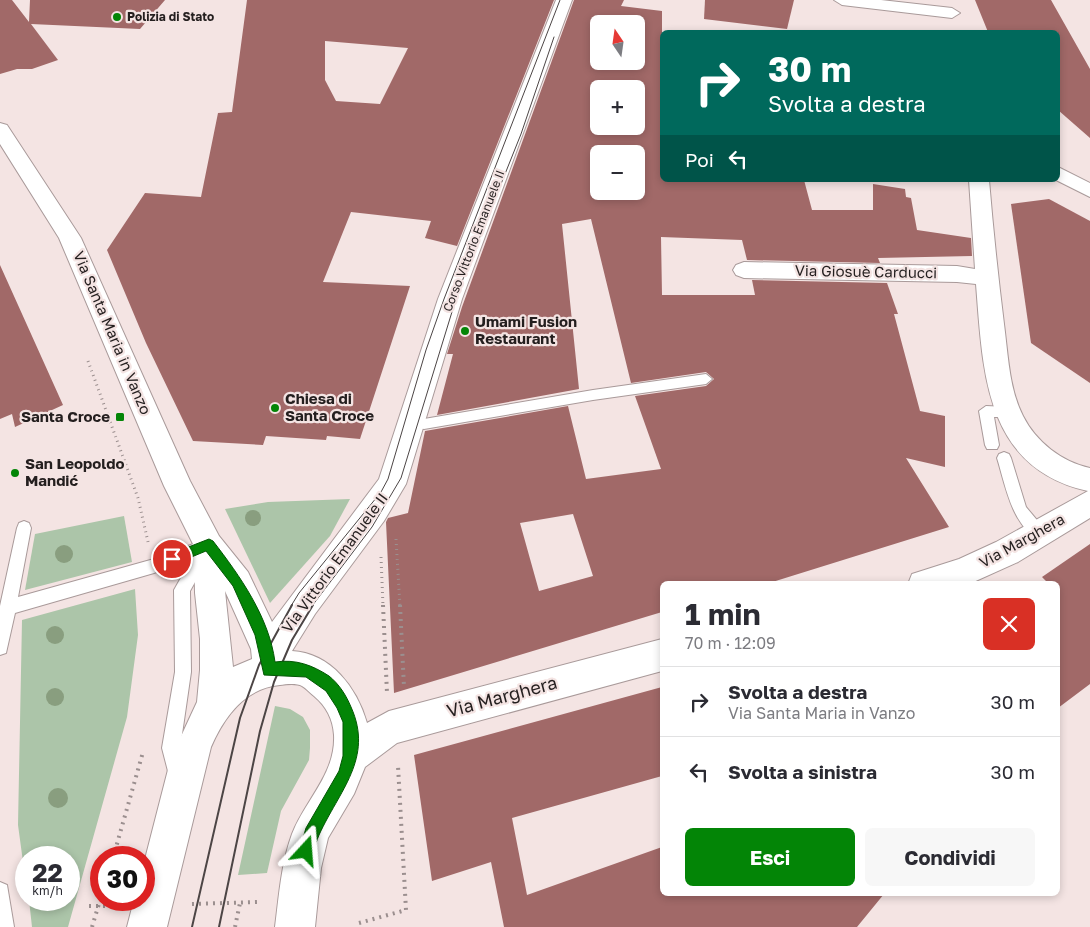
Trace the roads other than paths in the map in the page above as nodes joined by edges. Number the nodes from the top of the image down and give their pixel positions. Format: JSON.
{"nodes":[{"id":1,"x":564,"y":0,"type":"edge"},
{"id":2,"x":842,"y":0,"type":"edge"},
{"id":3,"x":952,"y":13,"type":"edge"},
{"id":4,"x":2,"y":136,"type":"edge"},
{"id":5,"x":1060,"y":174,"type":"edge"},
{"id":6,"x":979,"y":182,"type":"edge"},
{"id":7,"x":1090,"y":191,"type":"edge"},
{"id":8,"x":744,"y":270,"type":"dead end"},
{"id":9,"x":987,"y":278,"type":"junction"},
{"id":10,"x":706,"y":380,"type":"dead end"},
{"id":11,"x":1008,"y":412,"type":"junction"},
{"id":12,"x":412,"y":422,"type":"junction"},
{"id":13,"x":992,"y":445,"type":"dead end"},
{"id":14,"x":1004,"y":458,"type":"dead end"},
{"id":15,"x":1090,"y":480,"type":"edge"},
{"id":16,"x":392,"y":484,"type":"joint"},
{"id":17,"x":1090,"y":503,"type":"edge"},
{"id":18,"x":24,"y":528,"type":"dead end"},
{"id":19,"x":1040,"y":532,"type":"junction"},
{"id":20,"x":209,"y":545,"type":"junction"},
{"id":21,"x":933,"y":581,"type":"edge"},
{"id":22,"x":7,"y":608,"type":"junction"},
{"id":23,"x":0,"y":647,"type":"edge"},
{"id":24,"x":660,"y":656,"type":"edge"},
{"id":25,"x":269,"y":670,"type":"junction"},
{"id":26,"x":214,"y":706,"type":"junction"},
{"id":27,"x":350,"y":756,"type":"junction"},
{"id":28,"x":180,"y":794,"type":"junction"},
{"id":29,"x":0,"y":892,"type":"edge"},
{"id":30,"x":297,"y":914,"type":"edge"},
{"id":31,"x":150,"y":916,"type":"edge"},
{"id":32,"x":4,"y":927,"type":"edge"}],
"edges":[{"from":1,"to":12,"type":"street","name":"Corso Vittorio Emanuele II"},
{"from":2,"to":3,"type":"street"},
{"from":4,"to":20,"type":"street","name":"Via Santa Maria in Vanzo"},
{"from":5,"to":7,"type":"street"},
{"from":6,"to":9,"type":"street"},
{"from":8,"to":9,"type":"street","name":"Via Giosuè Carducci"},
{"from":9,"to":11,"type":"street"},
{"from":10,"to":12,"type":"lane"},
{"from":11,"to":13,"type":"lane"},
{"from":11,"to":15,"type":"street"},
{"from":12,"to":16,"type":"street","name":"Corso Vittorio Emanuele II"},
{"from":14,"to":19,"type":"lane"},
{"from":16,"to":25,"type":"street","name":"Via Vittorio Emanuele II"},
{"from":17,"to":19,"type":"street","name":"Via Marghera"},
{"from":18,"to":22,"type":"lane"},
{"from":19,"to":21,"type":"street","name":"Via Marghera"},
{"from":20,"to":22,"type":"lane"},
{"from":20,"to":25,"type":"street","name":"Via Santa Maria in Vanzo"},
{"from":20,"to":26,"type":"street","name":"Via Santa Maria in Vanzo"},
{"from":20,"to":28,"type":"lane"},
{"from":22,"to":23,"type":"lane"},
{"from":24,"to":27,"type":"street","name":"Via Marghera"},
{"from":25,"to":26,"type":"street"},
{"from":25,"to":27,"type":"street"},
{"from":26,"to":28,"type":"street"},
{"from":27,"to":30,"type":"street"},
{"from":28,"to":31,"type":"street"},
{"from":29,"to":32,"type":"lane"}]}
